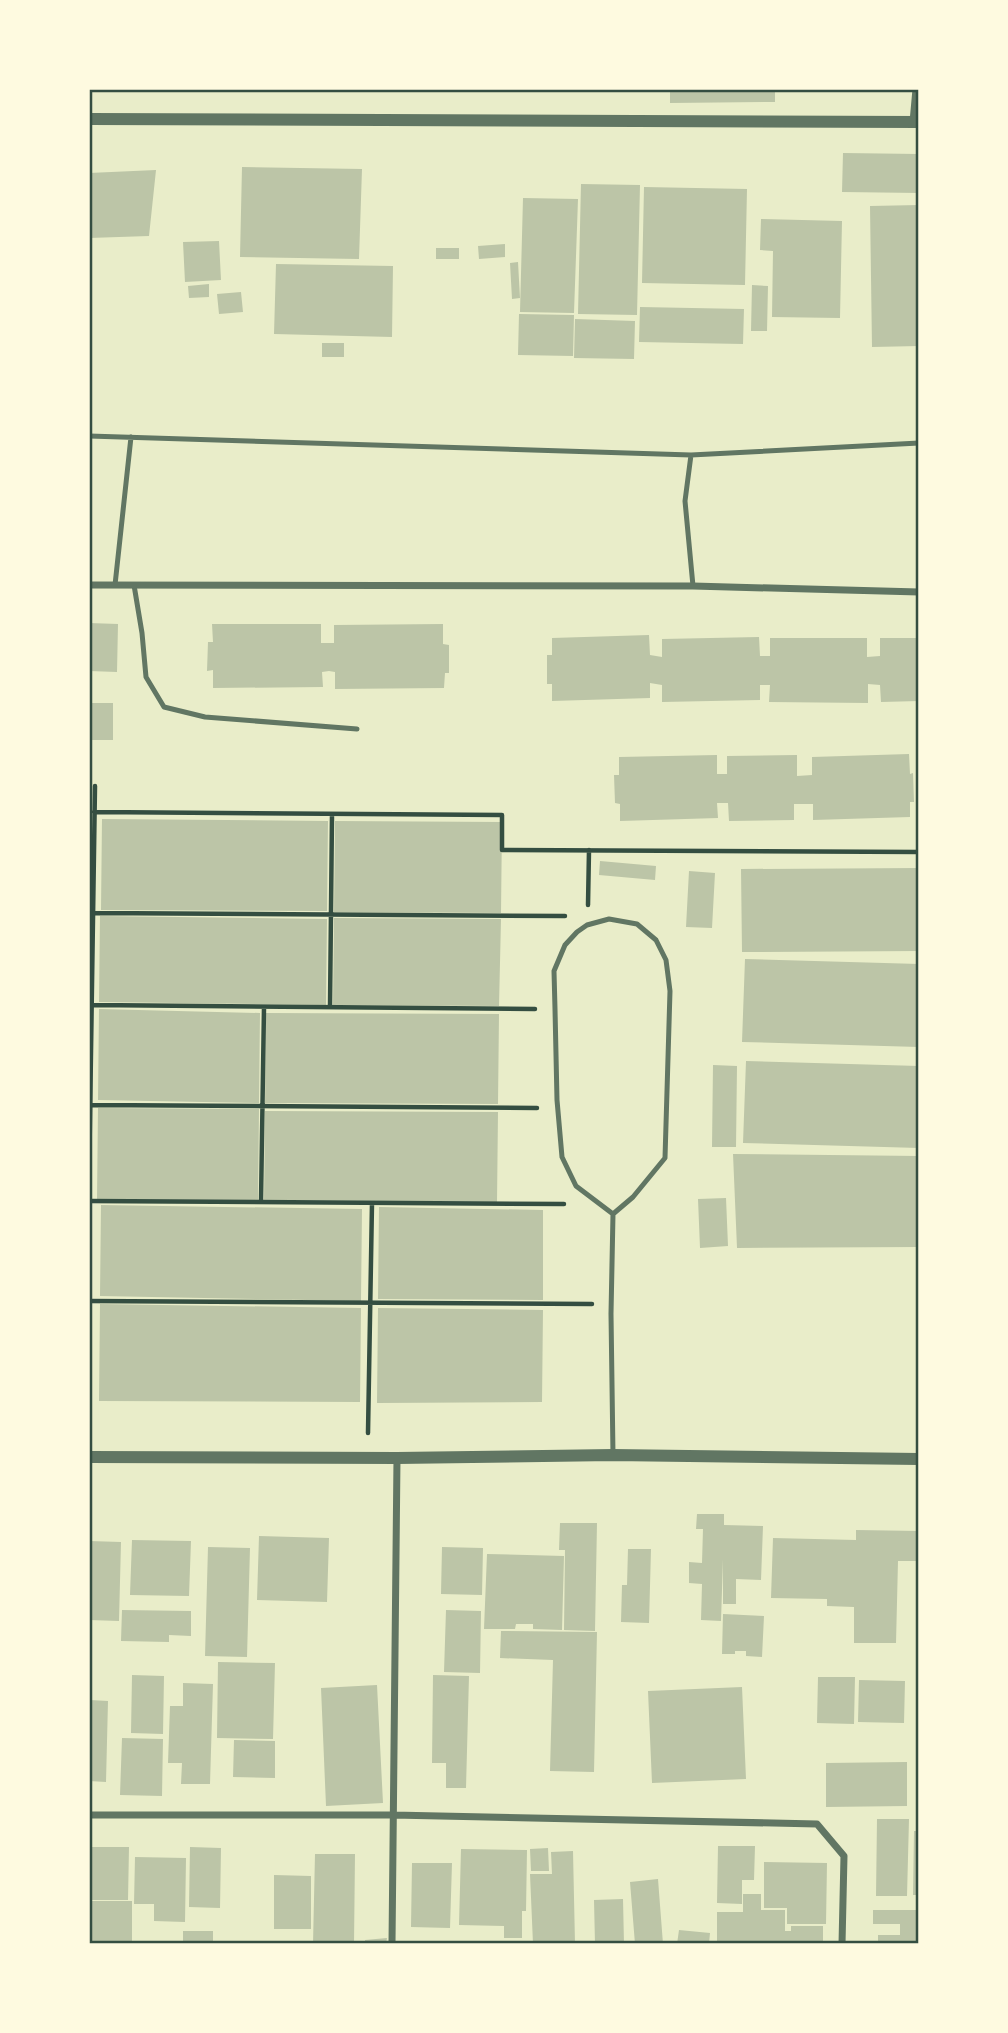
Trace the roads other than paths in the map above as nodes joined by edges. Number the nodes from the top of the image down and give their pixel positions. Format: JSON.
{"nodes":[{"id":1,"x":916,"y":89,"type":"edge"},
{"id":2,"x":89,"y":119,"type":"edge"},
{"id":3,"x":916,"y":122,"type":"edge"},
{"id":4,"x":89,"y":436,"type":"edge"},
{"id":5,"x":131,"y":437,"type":"junction"},
{"id":6,"x":919,"y":443,"type":"edge"},
{"id":7,"x":691,"y":455,"type":"junction"},
{"id":8,"x":89,"y":585,"type":"edge"},
{"id":9,"x":115,"y":585,"type":"junction"},
{"id":10,"x":134,"y":585,"type":"junction"},
{"id":11,"x":693,"y":586,"type":"junction"},
{"id":12,"x":919,"y":592,"type":"edge"},
{"id":13,"x":356,"y":729,"type":"dead end"},
{"id":14,"x":613,"y":1214,"type":"junction"},
{"id":15,"x":613,"y":1455,"type":"junction"},
{"id":16,"x":89,"y":1457,"type":"edge"},
{"id":17,"x":397,"y":1458,"type":"junction"},
{"id":18,"x":919,"y":1459,"type":"edge"},
{"id":19,"x":89,"y":1815,"type":"edge"},
{"id":20,"x":393,"y":1815,"type":"junction"},
{"id":21,"x":392,"y":1944,"type":"edge"},
{"id":22,"x":842,"y":1944,"type":"edge"}],
"edges":[{"from":1,"to":3,"type":"street"},
{"from":2,"to":3,"type":"street"},
{"from":4,"to":5,"type":"lane"},
{"from":5,"to":7,"type":"lane"},
{"from":5,"to":9,"type":"lane"},
{"from":6,"to":7,"type":"lane"},
{"from":7,"to":11,"type":"lane"},
{"from":8,"to":9,"type":"street"},
{"from":9,"to":10,"type":"street"},
{"from":10,"to":11,"type":"street"},
{"from":10,"to":13,"type":"lane"},
{"from":11,"to":12,"type":"street"},
{"from":14,"to":14,"type":"lane"},
{"from":14,"to":15,"type":"lane"},
{"from":15,"to":17,"type":"street"},
{"from":15,"to":18,"type":"street"},
{"from":16,"to":17,"type":"street"},
{"from":17,"to":20,"type":"street"},
{"from":19,"to":20,"type":"street"},
{"from":20,"to":21,"type":"street"},
{"from":20,"to":22,"type":"street"}]}
